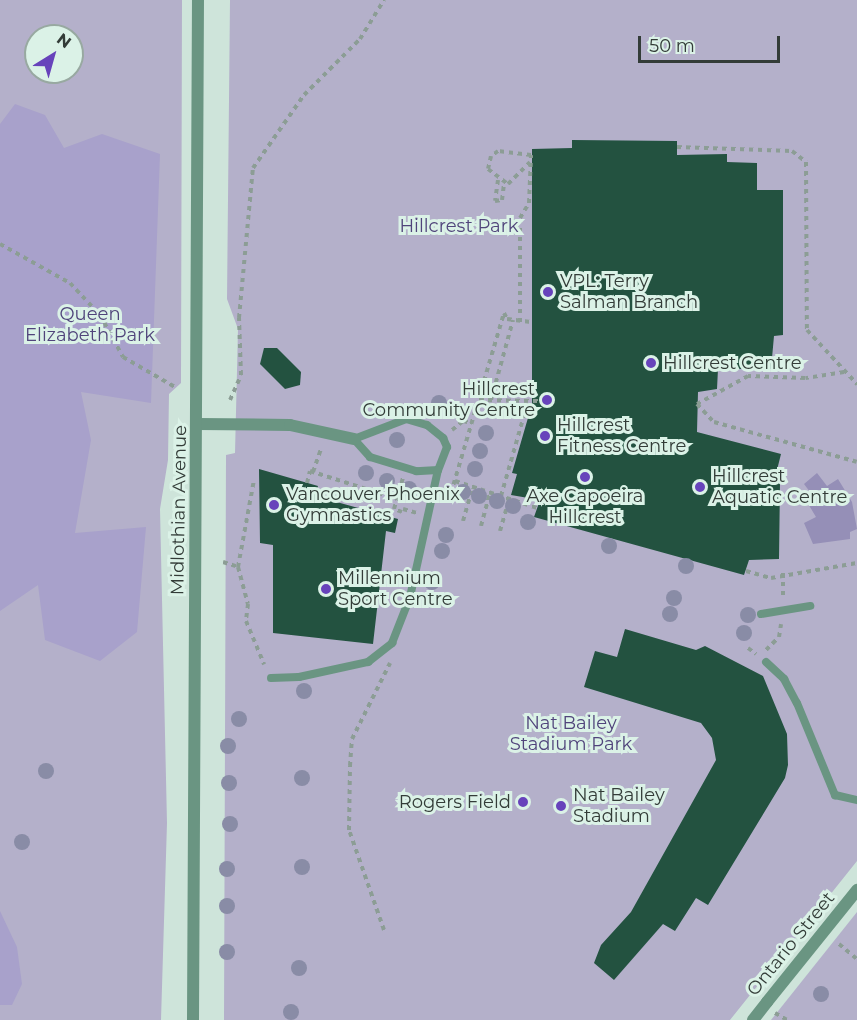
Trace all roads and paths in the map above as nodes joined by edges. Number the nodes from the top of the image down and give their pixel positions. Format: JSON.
{"nodes":[{"id":1,"x":198,"y":0,"type":"edge"},
{"id":2,"x":384,"y":0,"type":"edge"},
{"id":3,"x":677,"y":147,"type":"dead end"},
{"id":4,"x":530,"y":162,"type":"junction"},
{"id":5,"x":498,"y":180,"type":"junction"},
{"id":6,"x":504,"y":183,"type":"junction"},
{"id":7,"x":0,"y":244,"type":"edge"},
{"id":8,"x":513,"y":320,"type":"junction"},
{"id":9,"x":520,"y":322,"type":"junction"},
{"id":10,"x":533,"y":322,"type":"dead end"},
{"id":11,"x":843,"y":372,"type":"junction"},
{"id":12,"x":857,"y":384,"type":"edge"},
{"id":13,"x":176,"y":387,"type":"dead end"},
{"id":14,"x":230,"y":400,"type":"dead end"},
{"id":15,"x":479,"y":400,"type":"junction"},
{"id":16,"x":490,"y":400,"type":"junction"},
{"id":17,"x":528,"y":401,"type":"junction"},
{"id":18,"x":538,"y":401,"type":"dead end"},
{"id":19,"x":472,"y":423,"type":"junction"},
{"id":20,"x":198,"y":424,"type":"junction"},
{"id":21,"x":443,"y":438,"type":"junction"},
{"id":22,"x":354,"y":439,"type":"junction"},
{"id":23,"x":321,"y":449,"type":"dead end"},
{"id":24,"x":857,"y":462,"type":"edge"},
{"id":25,"x":438,"y":470,"type":"junction"},
{"id":26,"x":313,"y":472,"type":"junction"},
{"id":27,"x":404,"y":478,"type":"dead end"},
{"id":28,"x":255,"y":480,"type":"dead end"},
{"id":29,"x":455,"y":481,"type":"junction"},
{"id":30,"x":307,"y":483,"type":"dead end"},
{"id":31,"x":473,"y":487,"type":"junction"},
{"id":32,"x":490,"y":492,"type":"junction"},
{"id":33,"x":451,"y":493,"type":"dead end"},
{"id":34,"x":501,"y":496,"type":"junction"},
{"id":35,"x":397,"y":499,"type":"junction"},
{"id":36,"x":509,"y":499,"type":"junction"},
{"id":37,"x":537,"y":508,"type":"dead end"},
{"id":38,"x":402,"y":512,"type":"dead end"},
{"id":39,"x":463,"y":521,"type":"dead end"},
{"id":40,"x":481,"y":526,"type":"dead end"},
{"id":41,"x":500,"y":531,"type":"dead end"},
{"id":42,"x":223,"y":562,"type":"dead end"},
{"id":43,"x":857,"y":563,"type":"edge"},
{"id":44,"x":238,"y":567,"type":"junction"},
{"id":45,"x":746,"y":571,"type":"dead end"},
{"id":46,"x":810,"y":606,"type":"dead end"},
{"id":47,"x":761,"y":614,"type":"dead end"},
{"id":48,"x":390,"y":662,"type":"dead end"},
{"id":49,"x":766,"y":663,"type":"dead end"},
{"id":50,"x":264,"y":664,"type":"dead end"},
{"id":51,"x":271,"y":678,"type":"dead end"},
{"id":52,"x":857,"y":800,"type":"edge"},
{"id":53,"x":857,"y":890,"type":"edge"},
{"id":54,"x":384,"y":930,"type":"dead end"},
{"id":55,"x":839,"y":944,"type":"dead end"},
{"id":56,"x":857,"y":959,"type":"edge"},
{"id":57,"x":775,"y":1013,"type":"dead end"},
{"id":58,"x":193,"y":1020,"type":"edge"},
{"id":59,"x":753,"y":1020,"type":"edge"},
{"id":60,"x":787,"y":1020,"type":"edge"}],
"edges":[{"from":1,"to":20,"type":"street","name":"Midlothian Avenue"},
{"from":2,"to":14,"type":"path"},
{"from":3,"to":11,"type":"path"},
{"from":4,"to":5,"type":"path"},
{"from":4,"to":6,"type":"path"},
{"from":4,"to":9,"type":"path"},
{"from":5,"to":6,"type":"path"},
{"from":5,"to":6,"type":"path"},
{"from":7,"to":13,"type":"path"},
{"from":8,"to":9,"type":"path"},
{"from":8,"to":15,"type":"path"},
{"from":8,"to":16,"type":"path"},
{"from":9,"to":10,"type":"path"},
{"from":11,"to":12,"type":"path"},
{"from":11,"to":24,"type":"path"},
{"from":15,"to":16,"type":"path"},
{"from":15,"to":19,"type":"path"},
{"from":16,"to":17,"type":"path"},
{"from":17,"to":18,"type":"path"},
{"from":17,"to":34,"type":"path"},
{"from":19,"to":21,"type":"path"},
{"from":19,"to":29,"type":"path"},
{"from":20,"to":22,"type":"street"},
{"from":20,"to":58,"type":"street","name":"Midlothian Avenue"},
{"from":21,"to":22,"type":"lane"},
{"from":21,"to":25,"type":"lane"},
{"from":22,"to":25,"type":"lane"},
{"from":23,"to":26,"type":"path"},
{"from":25,"to":51,"type":"lane"},
{"from":26,"to":30,"type":"path"},
{"from":26,"to":35,"type":"path"},
{"from":27,"to":35,"type":"path"},
{"from":28,"to":44,"type":"path"},
{"from":29,"to":31,"type":"path"},
{"from":29,"to":33,"type":"path"},
{"from":31,"to":32,"type":"path"},
{"from":31,"to":39,"type":"path"},
{"from":32,"to":34,"type":"path"},
{"from":32,"to":40,"type":"path"},
{"from":34,"to":36,"type":"path"},
{"from":35,"to":38,"type":"path"},
{"from":36,"to":37,"type":"path"},
{"from":36,"to":41,"type":"path"},
{"from":42,"to":44,"type":"path"},
{"from":43,"to":45,"type":"path"},
{"from":44,"to":50,"type":"path"},
{"from":46,"to":47,"type":"lane"},
{"from":48,"to":54,"type":"path"},
{"from":49,"to":52,"type":"lane"},
{"from":53,"to":59,"type":"street","name":"Ontario Street"},
{"from":55,"to":56,"type":"path"},
{"from":57,"to":60,"type":"path"}]}
